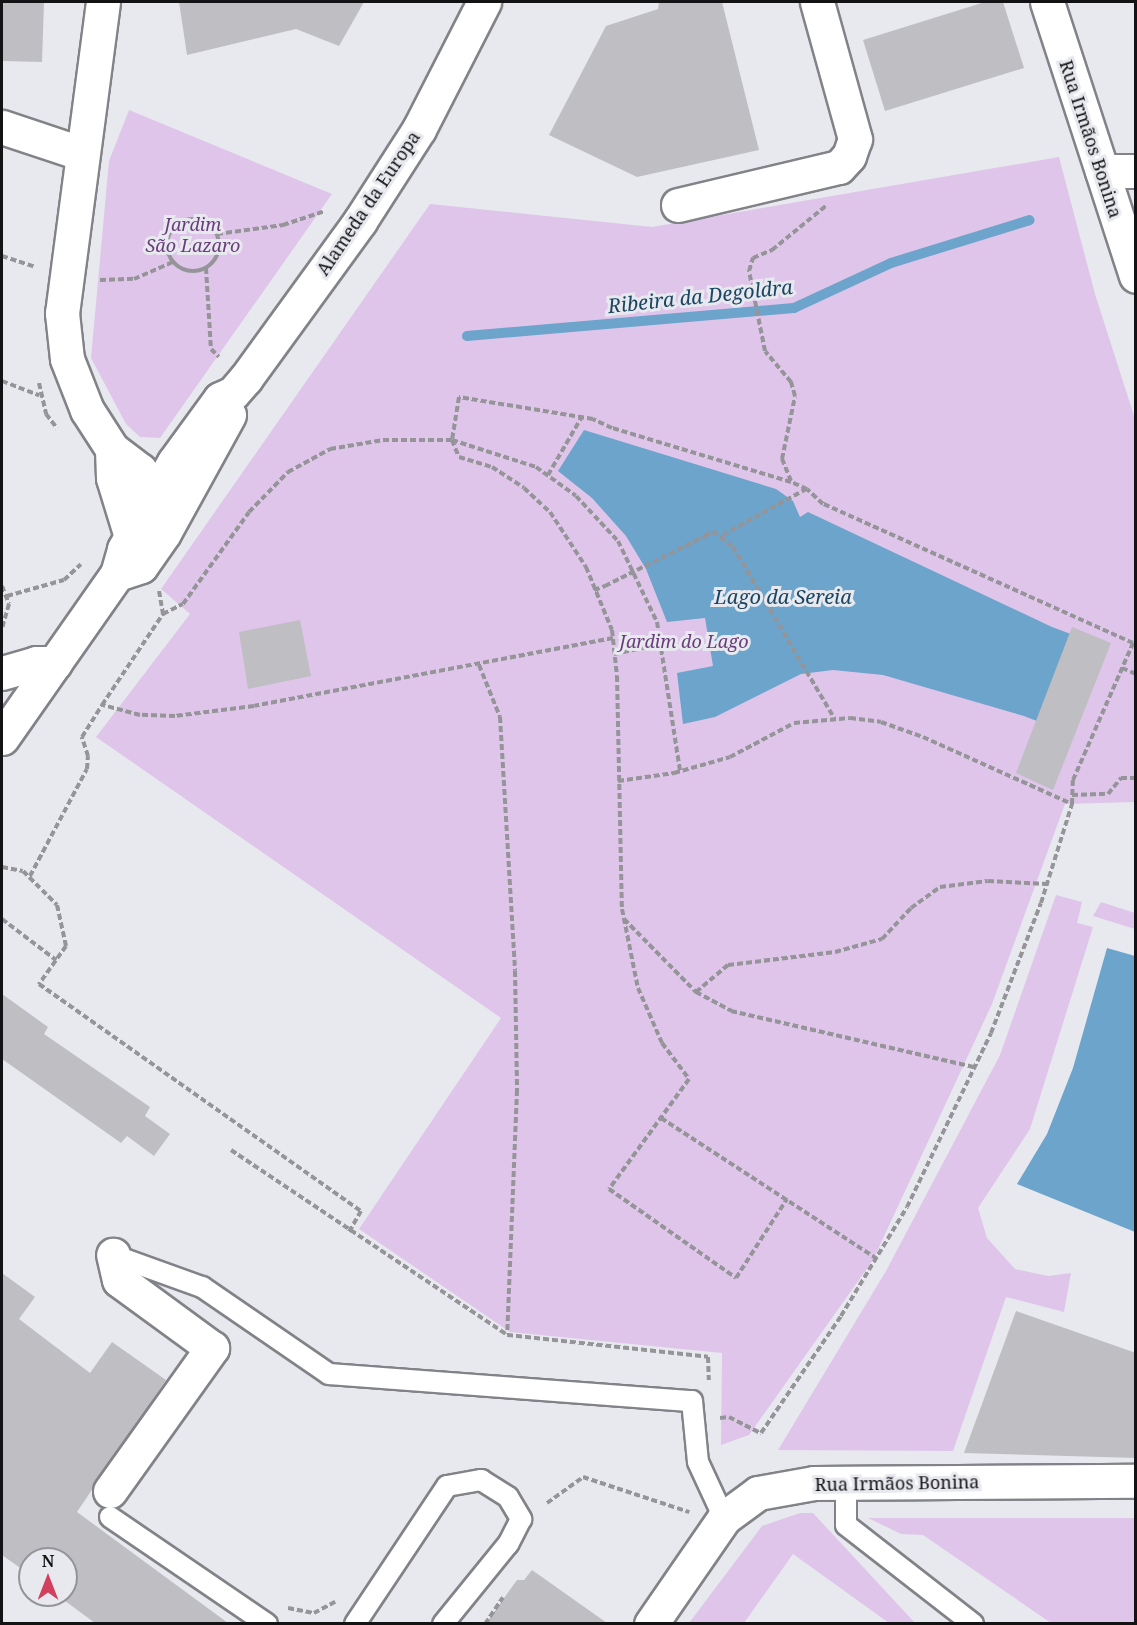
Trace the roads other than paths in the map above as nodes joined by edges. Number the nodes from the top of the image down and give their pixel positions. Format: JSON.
{"nodes":[{"id":1,"x":103,"y":2,"type":"edge"},
{"id":2,"x":483,"y":2,"type":"edge"},
{"id":3,"x":817,"y":2,"type":"edge"},
{"id":4,"x":1047,"y":2,"type":"edge"},
{"id":5,"x":2,"y":127,"type":"edge"},
{"id":6,"x":80,"y":153,"type":"junction"},
{"id":7,"x":1102,"y":171,"type":"junction"},
{"id":8,"x":1136,"y":171,"type":"edge"},
{"id":9,"x":678,"y":205,"type":"dead end"},
{"id":10,"x":1129,"y":227,"type":"edge"},
{"id":11,"x":1136,"y":276,"type":"edge"},
{"id":12,"x":234,"y":393,"type":"junction"},
{"id":13,"x":112,"y":449,"type":"junction"},
{"id":14,"x":174,"y":462,"type":"junction"},
{"id":15,"x":149,"y":503,"type":"junction"},
{"id":16,"x":131,"y":537,"type":"junction"},
{"id":17,"x":117,"y":574,"type":"junction"},
{"id":18,"x":55,"y":663,"type":"junction"},
{"id":19,"x":2,"y":673,"type":"edge"},
{"id":20,"x":2,"y":738,"type":"edge"},
{"id":21,"x":113,"y":1255,"type":"joint"},
{"id":22,"x":1136,"y":1481,"type":"edge"},
{"id":23,"x":846,"y":1483,"type":"junction"},
{"id":24,"x":110,"y":1504,"type":"joint"},
{"id":25,"x":724,"y":1518,"type":"junction"},
{"id":26,"x":267,"y":1623,"type":"edge"},
{"id":27,"x":355,"y":1623,"type":"edge"},
{"id":28,"x":443,"y":1623,"type":"edge"},
{"id":29,"x":651,"y":1623,"type":"edge"},
{"id":30,"x":973,"y":1623,"type":"edge"}],
"edges":[{"from":1,"to":6,"type":"street"},
{"from":2,"to":12,"type":"street","name":"Alameda da Europa"},
{"from":3,"to":9,"type":"street"},
{"from":4,"to":7,"type":"street","name":"Rua Irmãos Bonina"},
{"from":5,"to":6,"type":"street"},
{"from":6,"to":13,"type":"street"},
{"from":7,"to":8,"type":"street"},
{"from":7,"to":10,"type":"street","name":"Rua Irmãos Bonina"},
{"from":10,"to":11,"type":"street","name":"Rua Irmãos Bonina"},
{"from":12,"to":14,"type":"street","name":"Alameda da Europa"},
{"from":12,"to":17,"type":"street","name":"Alameda da Europa"},
{"from":13,"to":14,"type":"street"},
{"from":13,"to":15,"type":"street"},
{"from":13,"to":16,"type":"street"},
{"from":14,"to":15,"type":"street","name":"Alameda da Europa"},
{"from":15,"to":16,"type":"street","name":"Alameda da Europa"},
{"from":16,"to":17,"type":"street","name":"Alameda da Europa"},
{"from":17,"to":18,"type":"street","name":"Alameda da Europa"},
{"from":18,"to":19,"type":"street"},
{"from":18,"to":20,"type":"street","name":"Alameda da Europa"},
{"from":21,"to":24,"type":"street"},
{"from":21,"to":25,"type":"lane"},
{"from":22,"to":23,"type":"street","name":"Rua Irmãos Bonina"},
{"from":23,"to":25,"type":"street","name":"Rua Irmãos Bonina"},
{"from":23,"to":30,"type":"lane"},
{"from":24,"to":26,"type":"lane"},
{"from":25,"to":29,"type":"street","name":"Rua Irmãos Bonina"},
{"from":27,"to":28,"type":"lane"}]}
